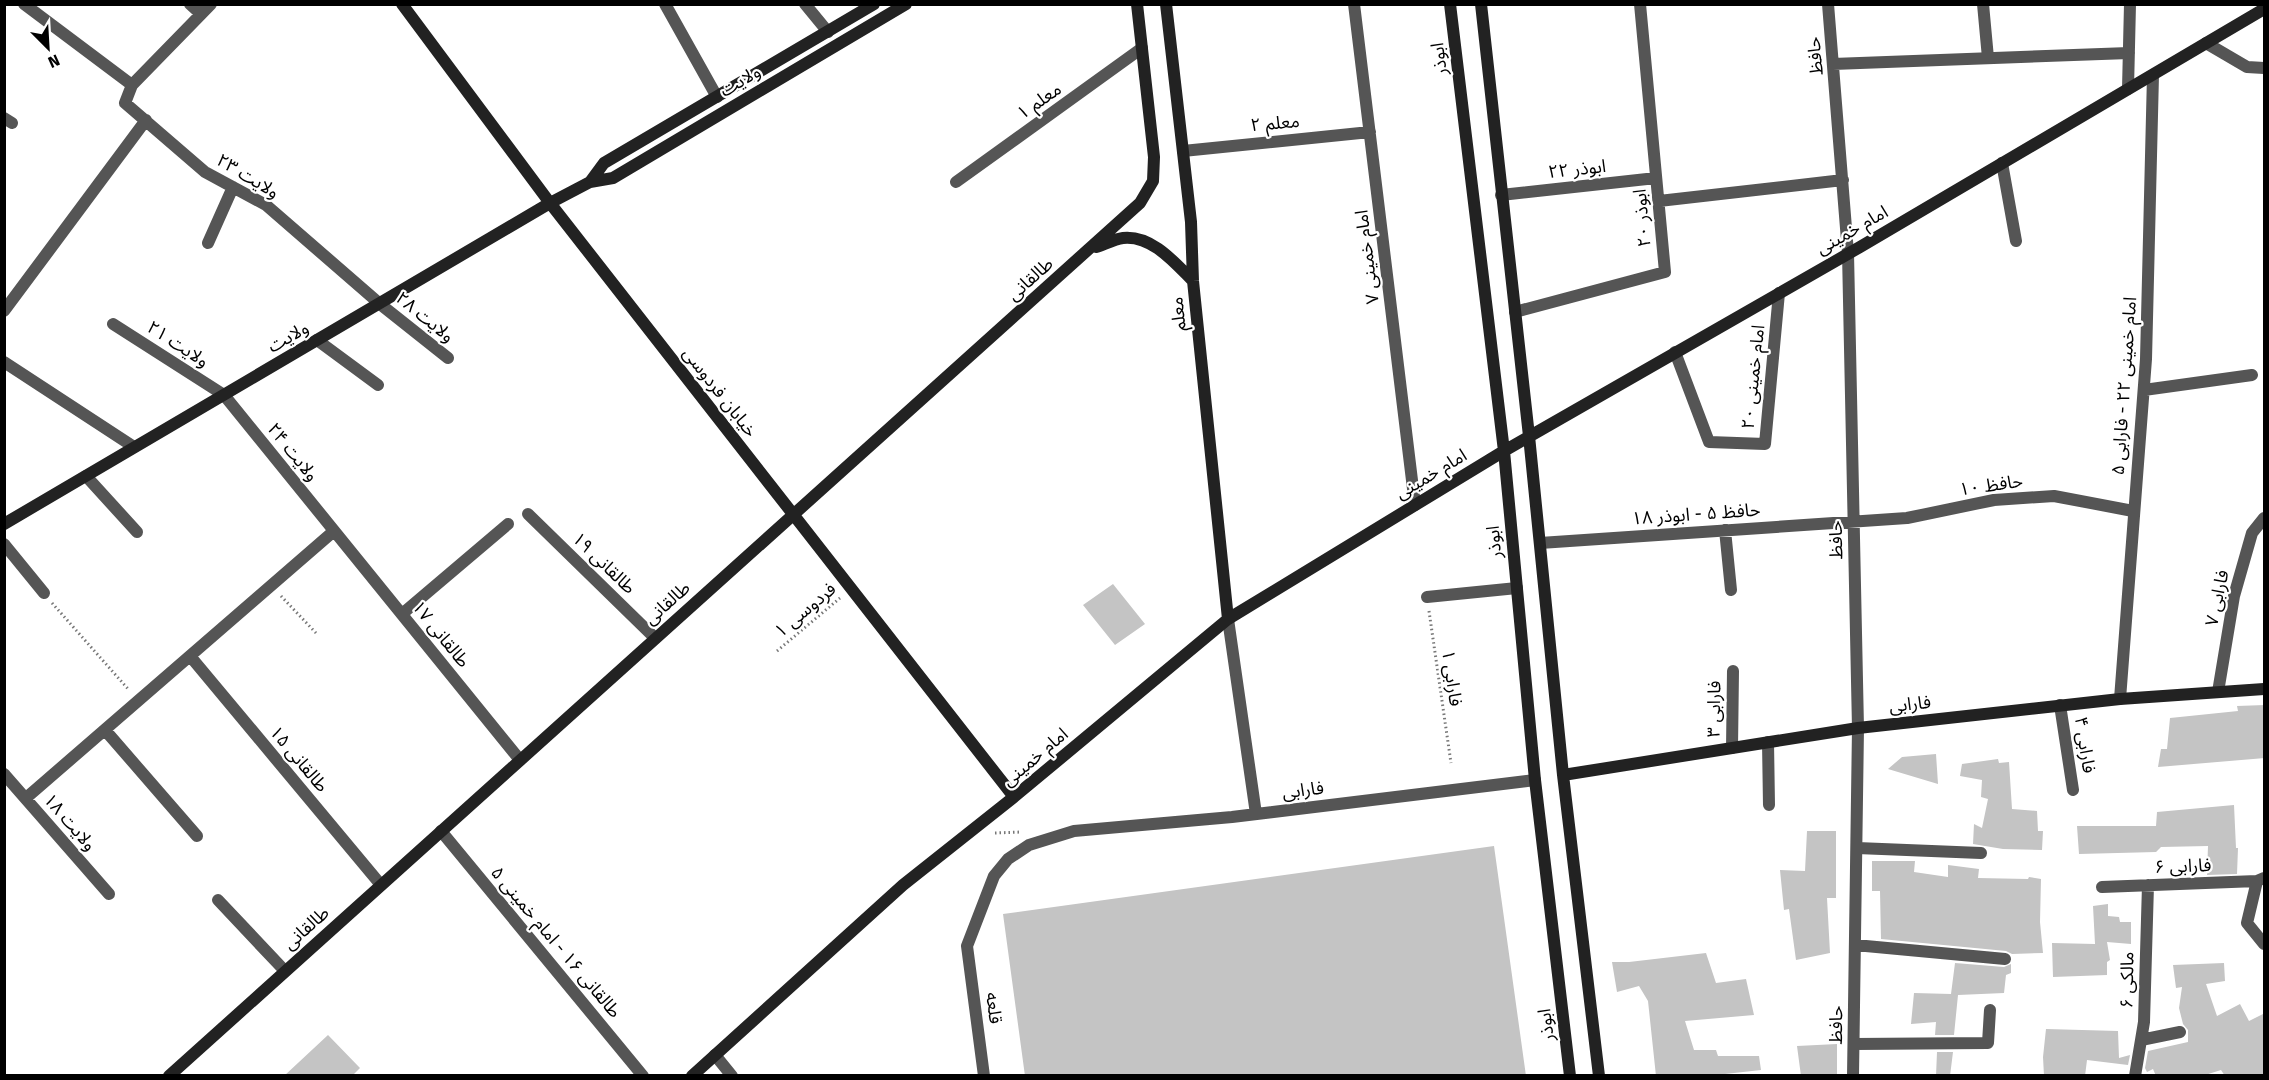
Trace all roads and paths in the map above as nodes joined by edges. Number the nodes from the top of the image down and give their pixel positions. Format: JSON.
{"nodes":[{"id":1,"x":24,"y":4,"type":"edge"},
{"id":2,"x":190,"y":4,"type":"edge"},
{"id":3,"x":211,"y":4,"type":"edge"},
{"id":4,"x":402,"y":4,"type":"edge"},
{"id":5,"x":665,"y":4,"type":"edge"},
{"id":6,"x":806,"y":4,"type":"edge"},
{"id":7,"x":874,"y":4,"type":"edge"},
{"id":8,"x":906,"y":4,"type":"edge"},
{"id":9,"x":1137,"y":4,"type":"edge"},
{"id":10,"x":1166,"y":4,"type":"edge"},
{"id":11,"x":1354,"y":4,"type":"edge"},
{"id":12,"x":1450,"y":4,"type":"edge"},
{"id":13,"x":1481,"y":4,"type":"edge"},
{"id":14,"x":1640,"y":4,"type":"edge"},
{"id":15,"x":1828,"y":4,"type":"edge"},
{"id":16,"x":1983,"y":4,"type":"edge"},
{"id":17,"x":2130,"y":4,"type":"edge"},
{"id":18,"x":2265,"y":9,"type":"edge"},
{"id":19,"x":201,"y":14,"type":"junction"},
{"id":20,"x":828,"y":32,"type":"junction"},
{"id":21,"x":2206,"y":43,"type":"junction"},
{"id":22,"x":1142,"y":48,"type":"junction"},
{"id":23,"x":2129,"y":53,"type":"junction"},
{"id":24,"x":1988,"y":58,"type":"junction"},
{"id":25,"x":1833,"y":64,"type":"junction"},
{"id":26,"x":2265,"y":68,"type":"edge"},
{"id":27,"x":2152,"y":75,"type":"junction"},
{"id":28,"x":132,"y":85,"type":"junction"},
{"id":29,"x":2128,"y":89,"type":"junction"},
{"id":30,"x":717,"y":97,"type":"junction"},
{"id":31,"x":146,"y":120,"type":"junction"},
{"id":32,"x":1370,"y":132,"type":"junction"},
{"id":33,"x":1183,"y":151,"type":"junction"},
{"id":34,"x":2002,"y":163,"type":"junction"},
{"id":35,"x":1656,"y":178,"type":"junction"},
{"id":36,"x":1843,"y":180,"type":"junction"},
{"id":37,"x":590,"y":182,"type":"junction"},
{"id":38,"x":956,"y":182,"type":"dead end"},
{"id":39,"x":233,"y":188,"type":"junction"},
{"id":40,"x":1501,"y":195,"type":"junction"},
{"id":41,"x":1659,"y":201,"type":"junction"},
{"id":42,"x":550,"y":203,"type":"junction"},
{"id":43,"x":2016,"y":241,"type":"dead end"},
{"id":44,"x":208,"y":243,"type":"dead end"},
{"id":45,"x":1090,"y":250,"type":"junction"},
{"id":46,"x":1848,"y":253,"type":"junction"},
{"id":47,"x":1193,"y":281,"type":"junction"},
{"id":48,"x":1779,"y":292,"type":"junction"},
{"id":49,"x":380,"y":304,"type":"junction"},
{"id":50,"x":4,"y":311,"type":"edge"},
{"id":51,"x":1515,"y":312,"type":"junction"},
{"id":52,"x":112,"y":324,"type":"dead end"},
{"id":53,"x":317,"y":340,"type":"junction"},
{"id":54,"x":1675,"y":352,"type":"junction"},
{"id":55,"x":448,"y":358,"type":"dead end"},
{"id":56,"x":4,"y":362,"type":"edge"},
{"id":57,"x":2252,"y":375,"type":"dead end"},
{"id":58,"x":378,"y":385,"type":"dead end"},
{"id":59,"x":2144,"y":390,"type":"junction"},
{"id":60,"x":224,"y":395,"type":"junction"},
{"id":61,"x":1529,"y":436,"type":"junction"},
{"id":62,"x":134,"y":447,"type":"junction"},
{"id":63,"x":1504,"y":451,"type":"junction"},
{"id":64,"x":86,"y":476,"type":"junction"},
{"id":65,"x":1415,"y":505,"type":"junction"},
{"id":66,"x":2133,"y":511,"type":"junction"},
{"id":67,"x":528,"y":514,"type":"dead end"},
{"id":68,"x":792,"y":515,"type":"junction"},
{"id":69,"x":2265,"y":518,"type":"edge"},
{"id":70,"x":1854,"y":520,"type":"junction"},
{"id":71,"x":508,"y":524,"type":"dead end"},
{"id":72,"x":4,"y":525,"type":"edge"},
{"id":73,"x":1725,"y":530,"type":"junction"},
{"id":74,"x":334,"y":531,"type":"junction"},
{"id":75,"x":137,"y":532,"type":"dead end"},
{"id":76,"x":1540,"y":543,"type":"junction"},
{"id":77,"x":4,"y":544,"type":"edge"},
{"id":78,"x":271,"y":586,"type":"junction"},
{"id":79,"x":1517,"y":588,"type":"junction"},
{"id":80,"x":851,"y":589,"type":"junction"},
{"id":81,"x":1731,"y":590,"type":"dead end"},
{"id":82,"x":44,"y":593,"type":"joint"},
{"id":83,"x":1427,"y":597,"type":"joint"},
{"id":84,"x":402,"y":614,"type":"junction"},
{"id":85,"x":1228,"y":619,"type":"junction"},
{"id":86,"x":316,"y":633,"type":"dead end"},
{"id":87,"x":655,"y":638,"type":"junction"},
{"id":88,"x":777,"y":651,"type":"dead end"},
{"id":89,"x":190,"y":656,"type":"junction"},
{"id":90,"x":1733,"y":671,"type":"dead end"},
{"id":91,"x":2265,"y":689,"type":"edge"},
{"id":92,"x":2218,"y":692,"type":"junction"},
{"id":93,"x":2120,"y":699,"type":"junction"},
{"id":94,"x":138,"y":700,"type":"junction"},
{"id":95,"x":2060,"y":705,"type":"junction"},
{"id":96,"x":1858,"y":728,"type":"junction"},
{"id":97,"x":105,"y":730,"type":"junction"},
{"id":98,"x":1768,"y":742,"type":"junction"},
{"id":99,"x":1732,"y":748,"type":"junction"},
{"id":100,"x":520,"y":760,"type":"junction"},
{"id":101,"x":1451,"y":763,"type":"dead end"},
{"id":102,"x":4,"y":774,"type":"edge"},
{"id":103,"x":1563,"y":775,"type":"junction"},
{"id":104,"x":1536,"y":780,"type":"junction"},
{"id":105,"x":2073,"y":790,"type":"dead end"},
{"id":106,"x":1014,"y":797,"type":"junction"},
{"id":107,"x":26,"y":798,"type":"junction"},
{"id":108,"x":1770,"y":805,"type":"dead end"},
{"id":109,"x":1256,"y":814,"type":"junction"},
{"id":110,"x":441,"y":831,"type":"junction"},
{"id":111,"x":197,"y":836,"type":"dead end"},
{"id":112,"x":1857,"y":848,"type":"junction"},
{"id":113,"x":1981,"y":853,"type":"dead end"},
{"id":114,"x":2261,"y":879,"type":"edge"},
{"id":115,"x":381,"y":885,"type":"junction"},
{"id":116,"x":2148,"y":885,"type":"junction"},
{"id":117,"x":2102,"y":886,"type":"dead end"},
{"id":118,"x":109,"y":894,"type":"dead end"},
{"id":119,"x":218,"y":900,"type":"dead end"},
{"id":120,"x":2265,"y":944,"type":"edge"},
{"id":121,"x":1855,"y":945,"type":"junction"},
{"id":122,"x":968,"y":946,"type":"joint"},
{"id":123,"x":2005,"y":959,"type":"dead end"},
{"id":124,"x":285,"y":971,"type":"junction"},
{"id":125,"x":1990,"y":1010,"type":"dead end"},
{"id":126,"x":2180,"y":1032,"type":"dead end"},
{"id":127,"x":2141,"y":1040,"type":"junction"},
{"id":128,"x":1854,"y":1044,"type":"junction"},
{"id":129,"x":715,"y":1055,"type":"junction"},
{"id":130,"x":169,"y":1076,"type":"edge"},
{"id":131,"x":643,"y":1076,"type":"edge"},
{"id":132,"x":692,"y":1076,"type":"edge"},
{"id":133,"x":732,"y":1076,"type":"edge"},
{"id":134,"x":984,"y":1076,"type":"edge"},
{"id":135,"x":1570,"y":1076,"type":"edge"},
{"id":136,"x":1599,"y":1076,"type":"edge"},
{"id":137,"x":1853,"y":1076,"type":"edge"},
{"id":138,"x":2135,"y":1076,"type":"edge"}],
"edges":[{"from":1,"to":28,"type":"street"},
{"from":2,"to":19,"type":"street"},
{"from":3,"to":19,"type":"street"},
{"from":4,"to":42,"type":"main road","name":"خیابان فردوسی"},
{"from":5,"to":30,"type":"street"},
{"from":6,"to":20,"type":"street"},
{"from":7,"to":20,"type":"main road","name":"ولایت"},
{"from":8,"to":37,"type":"main road","name":"ولایت"},
{"from":9,"to":22,"type":"main road"},
{"from":10,"to":33,"type":"main road","name":"معلم"},
{"from":11,"to":32,"type":"street","name":"امام خمینی ۷"},
{"from":12,"to":63,"type":"main road","name":"ابوذر"},
{"from":13,"to":40,"type":"main road"},
{"from":14,"to":35,"type":"street","name":"ابوذر ۲۰"},
{"from":15,"to":25,"type":"street","name":"حافظ"},
{"from":16,"to":24,"type":"street"},
{"from":17,"to":23,"type":"street"},
{"from":18,"to":21,"type":"main road","name":"امام خمینی"},
{"from":19,"to":28,"type":"street"},
{"from":20,"to":30,"type":"main road","name":"ولایت"},
{"from":21,"to":26,"type":"street"},
{"from":21,"to":27,"type":"main road","name":"امام خمینی"},
{"from":22,"to":38,"type":"street","name":"معلم ۱"},
{"from":22,"to":45,"type":"main road","name":"طالقانی"},
{"from":23,"to":24,"type":"street"},
{"from":23,"to":29,"type":"street"},
{"from":24,"to":25,"type":"street"},
{"from":25,"to":36,"type":"street","name":"حافظ"},
{"from":27,"to":29,"type":"main road","name":"امام خمینی"},
{"from":27,"to":59,"type":"street","name":"امام خمینی ۲۲ - فارابی ۵"},
{"from":28,"to":31,"type":"street","name":"ولایت ۲۳"},
{"from":29,"to":34,"type":"main road","name":"امام خمینی"},
{"from":30,"to":37,"type":"main road","name":"ولایت"},
{"from":31,"to":39,"type":"street","name":"ولایت ۲۳"},
{"from":31,"to":50,"type":"street"},
{"from":32,"to":33,"type":"street","name":"معلم ۲"},
{"from":32,"to":65,"type":"street","name":"امام خمینی ۷"},
{"from":33,"to":47,"type":"main road","name":"معلم"},
{"from":34,"to":43,"type":"street"},
{"from":34,"to":46,"type":"main road","name":"امام خمینی"},
{"from":35,"to":40,"type":"street","name":"ابوذر ۲۲"},
{"from":35,"to":41,"type":"street","name":"ابوذر ۲۰"},
{"from":36,"to":41,"type":"street"},
{"from":36,"to":46,"type":"street","name":"حافظ"},
{"from":37,"to":42,"type":"main road","name":"ولایت"},
{"from":39,"to":44,"type":"street"},
{"from":39,"to":49,"type":"street","name":"ولایت ۲۳"},
{"from":40,"to":51,"type":"main road"},
{"from":41,"to":51,"type":"street","name":"ابوذر ۲۰"},
{"from":42,"to":49,"type":"main road","name":"ولایت"},
{"from":42,"to":68,"type":"main road","name":"خیابان فردوسی"},
{"from":45,"to":47,"type":"main road"},
{"from":45,"to":68,"type":"main road","name":"طالقانی"},
{"from":46,"to":48,"type":"main road","name":"امام خمینی"},
{"from":46,"to":70,"type":"street","name":"حافظ"},
{"from":47,"to":85,"type":"main road","name":"معلم"},
{"from":48,"to":54,"type":"main road","name":"امام خمینی"},
{"from":48,"to":54,"type":"street","name":"امام خمینی ۲۰"},
{"from":49,"to":53,"type":"main road","name":"ولایت"},
{"from":49,"to":55,"type":"street","name":"ولایت ۲۸"},
{"from":51,"to":61,"type":"main road"},
{"from":52,"to":60,"type":"street","name":"ولایت ۲۱"},
{"from":53,"to":58,"type":"street"},
{"from":53,"to":60,"type":"main road","name":"ولایت"},
{"from":54,"to":61,"type":"main road","name":"امام خمینی"},
{"from":56,"to":62,"type":"street"},
{"from":57,"to":59,"type":"street"},
{"from":59,"to":66,"type":"street","name":"امام خمینی ۲۲ - فارابی ۵"},
{"from":60,"to":62,"type":"main road","name":"ولایت"},
{"from":60,"to":74,"type":"street","name":"ولایت ۲۴"},
{"from":61,"to":63,"type":"main road","name":"امام خمینی"},
{"from":61,"to":76,"type":"main road"},
{"from":62,"to":64,"type":"main road","name":"ولایت"},
{"from":63,"to":65,"type":"main road","name":"امام خمینی"},
{"from":63,"to":79,"type":"main road","name":"ابوذر"},
{"from":64,"to":72,"type":"main road","name":"ولایت"},
{"from":64,"to":75,"type":"street"},
{"from":65,"to":85,"type":"main road","name":"امام خمینی"},
{"from":66,"to":70,"type":"street","name":"حافظ ۱۰"},
{"from":66,"to":93,"type":"street","name":"امام خمینی ۲۲ - فارابی ۵"},
{"from":67,"to":87,"type":"street","name":"طالقانی ۱۹"},
{"from":68,"to":80,"type":"main road","name":"خیابان فردوسی"},
{"from":68,"to":87,"type":"main road","name":"طالقانی"},
{"from":69,"to":92,"type":"street","name":"فارابی ۷"},
{"from":70,"to":73,"type":"street","name":"حافظ ۵ - ابوذر ۱۸"},
{"from":70,"to":96,"type":"street","name":"حافظ"},
{"from":71,"to":84,"type":"street"},
{"from":73,"to":76,"type":"street","name":"حافظ ۵ - ابوذر ۱۸"},
{"from":73,"to":81,"type":"street"},
{"from":74,"to":78,"type":"street"},
{"from":74,"to":84,"type":"street","name":"طالقانی ۱۷"},
{"from":76,"to":103,"type":"main road"},
{"from":77,"to":82,"type":"street"},
{"from":78,"to":86,"type":"path"},
{"from":78,"to":89,"type":"street"},
{"from":79,"to":83,"type":"street"},
{"from":79,"to":104,"type":"main road","name":"ابوذر"},
{"from":80,"to":88,"type":"path","name":"فردوسی ۱"},
{"from":80,"to":106,"type":"main road","name":"خیابان فردوسی"},
{"from":82,"to":94,"type":"path"},
{"from":83,"to":101,"type":"path","name":"فارابی ۱"},
{"from":84,"to":100,"type":"street","name":"طالقانی ۱۷"},
{"from":85,"to":106,"type":"main road","name":"امام خمینی"},
{"from":85,"to":109,"type":"street"},
{"from":87,"to":100,"type":"main road","name":"طالقانی"},
{"from":89,"to":94,"type":"street"},
{"from":89,"to":115,"type":"street","name":"طالقانی ۱۵"},
{"from":90,"to":99,"type":"street","name":"فارابی ۳"},
{"from":91,"to":92,"type":"main road","name":"فارابی"},
{"from":92,"to":93,"type":"main road","name":"فارابی"},
{"from":93,"to":95,"type":"main road","name":"فارابی"},
{"from":94,"to":97,"type":"street"},
{"from":95,"to":96,"type":"main road","name":"فارابی"},
{"from":95,"to":105,"type":"street","name":"فارابی ۴"},
{"from":96,"to":98,"type":"main road","name":"فارابی"},
{"from":96,"to":112,"type":"street","name":"حافظ"},
{"from":97,"to":107,"type":"street"},
{"from":97,"to":111,"type":"street"},
{"from":98,"to":99,"type":"main road","name":"فارابی"},
{"from":98,"to":108,"type":"street"},
{"from":99,"to":103,"type":"main road","name":"فارابی"},
{"from":100,"to":110,"type":"main road","name":"طالقانی"},
{"from":102,"to":107,"type":"street","name":"ولایت ۱۸"},
{"from":103,"to":136,"type":"main road"},
{"from":104,"to":109,"type":"street","name":"فارابی"},
{"from":104,"to":135,"type":"main road","name":"ابوذر"},
{"from":106,"to":129,"type":"main road","name":"امام خمینی"},
{"from":107,"to":118,"type":"street","name":"ولایت ۱۸"},
{"from":109,"to":122,"type":"street","name":"فارابی"},
{"from":110,"to":115,"type":"main road","name":"طالقانی"},
{"from":110,"to":131,"type":"street","name":"طالقانی ۱۶ - امام خمینی ۵"},
{"from":112,"to":113,"type":"street"},
{"from":112,"to":121,"type":"street","name":"حافظ"},
{"from":114,"to":116,"type":"street","name":"فارابی ۶"},
{"from":114,"to":120,"type":"street"},
{"from":115,"to":124,"type":"main road","name":"طالقانی"},
{"from":116,"to":117,"type":"street","name":"فارابی ۶"},
{"from":116,"to":127,"type":"street","name":"مالکی ۶"},
{"from":119,"to":124,"type":"street"},
{"from":121,"to":123,"type":"street"},
{"from":121,"to":128,"type":"street","name":"حافظ"},
{"from":122,"to":134,"type":"street","name":"قلعه"},
{"from":124,"to":130,"type":"main road","name":"طالقانی"},
{"from":125,"to":128,"type":"street"},
{"from":126,"to":127,"type":"street"},
{"from":127,"to":138,"type":"street","name":"مالکی ۶"},
{"from":128,"to":137,"type":"street","name":"حافظ"},
{"from":129,"to":132,"type":"main road","name":"امام خمینی"},
{"from":129,"to":133,"type":"street"}]}
